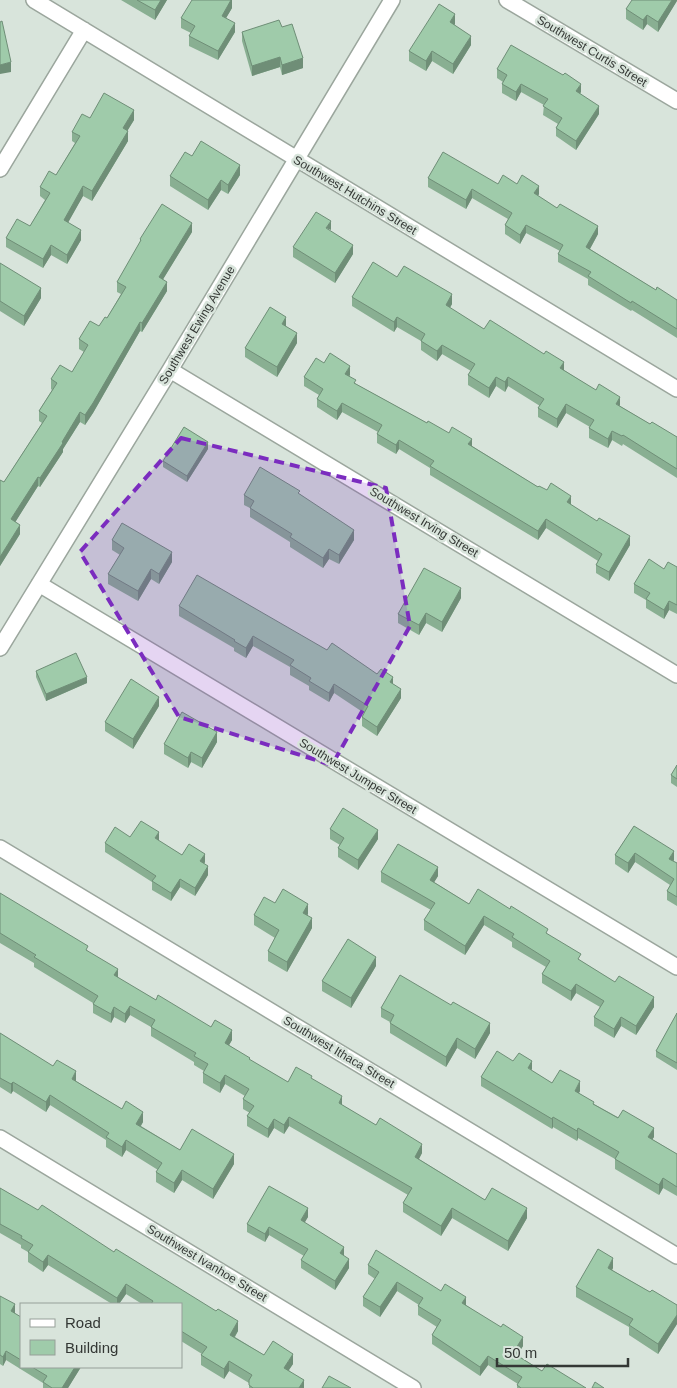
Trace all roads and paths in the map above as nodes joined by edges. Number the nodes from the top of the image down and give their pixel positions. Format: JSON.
{"nodes":[{"id":1,"x":34,"y":0,"type":"edge"},
{"id":2,"x":392,"y":0,"type":"edge"},
{"id":3,"x":507,"y":0,"type":"edge"},
{"id":4,"x":84,"y":30,"type":"junction"},
{"id":5,"x":677,"y":101,"type":"edge"},
{"id":6,"x":297,"y":159,"type":"junction"},
{"id":7,"x":0,"y":169,"type":"edge"},
{"id":8,"x":170,"y":370,"type":"junction"},
{"id":9,"x":677,"y":388,"type":"edge"},
{"id":10,"x":39,"y":584,"type":"junction"},
{"id":11,"x":0,"y":648,"type":"edge"},
{"id":12,"x":677,"y":675,"type":"edge"},
{"id":13,"x":0,"y":848,"type":"edge"},
{"id":14,"x":677,"y":967,"type":"edge"},
{"id":15,"x":0,"y":1138,"type":"edge"},
{"id":16,"x":677,"y":1256,"type":"edge"},
{"id":17,"x":413,"y":1388,"type":"edge"}],
"edges":[{"from":1,"to":4,"type":"street","name":"Southwest Hutchins Street"},
{"from":2,"to":6,"type":"street","name":"Southwest Ewing Avenue"},
{"from":3,"to":5,"type":"street","name":"Southwest Curtis Street"},
{"from":4,"to":6,"type":"street","name":"Southwest Hutchins Street"},
{"from":4,"to":7,"type":"street"},
{"from":6,"to":8,"type":"street","name":"Southwest Ewing Avenue"},
{"from":6,"to":9,"type":"street","name":"Southwest Hutchins Street"},
{"from":8,"to":10,"type":"street","name":"Southwest Ewing Avenue"},
{"from":8,"to":12,"type":"street","name":"Southwest Irving Street"},
{"from":10,"to":11,"type":"street","name":"Southwest Ewing Avenue"},
{"from":10,"to":14,"type":"street","name":"Southwest Jumper Street"},
{"from":13,"to":16,"type":"street","name":"Southwest Ithaca Street"},
{"from":15,"to":17,"type":"street","name":"Southwest Ivanhoe Street"}]}
